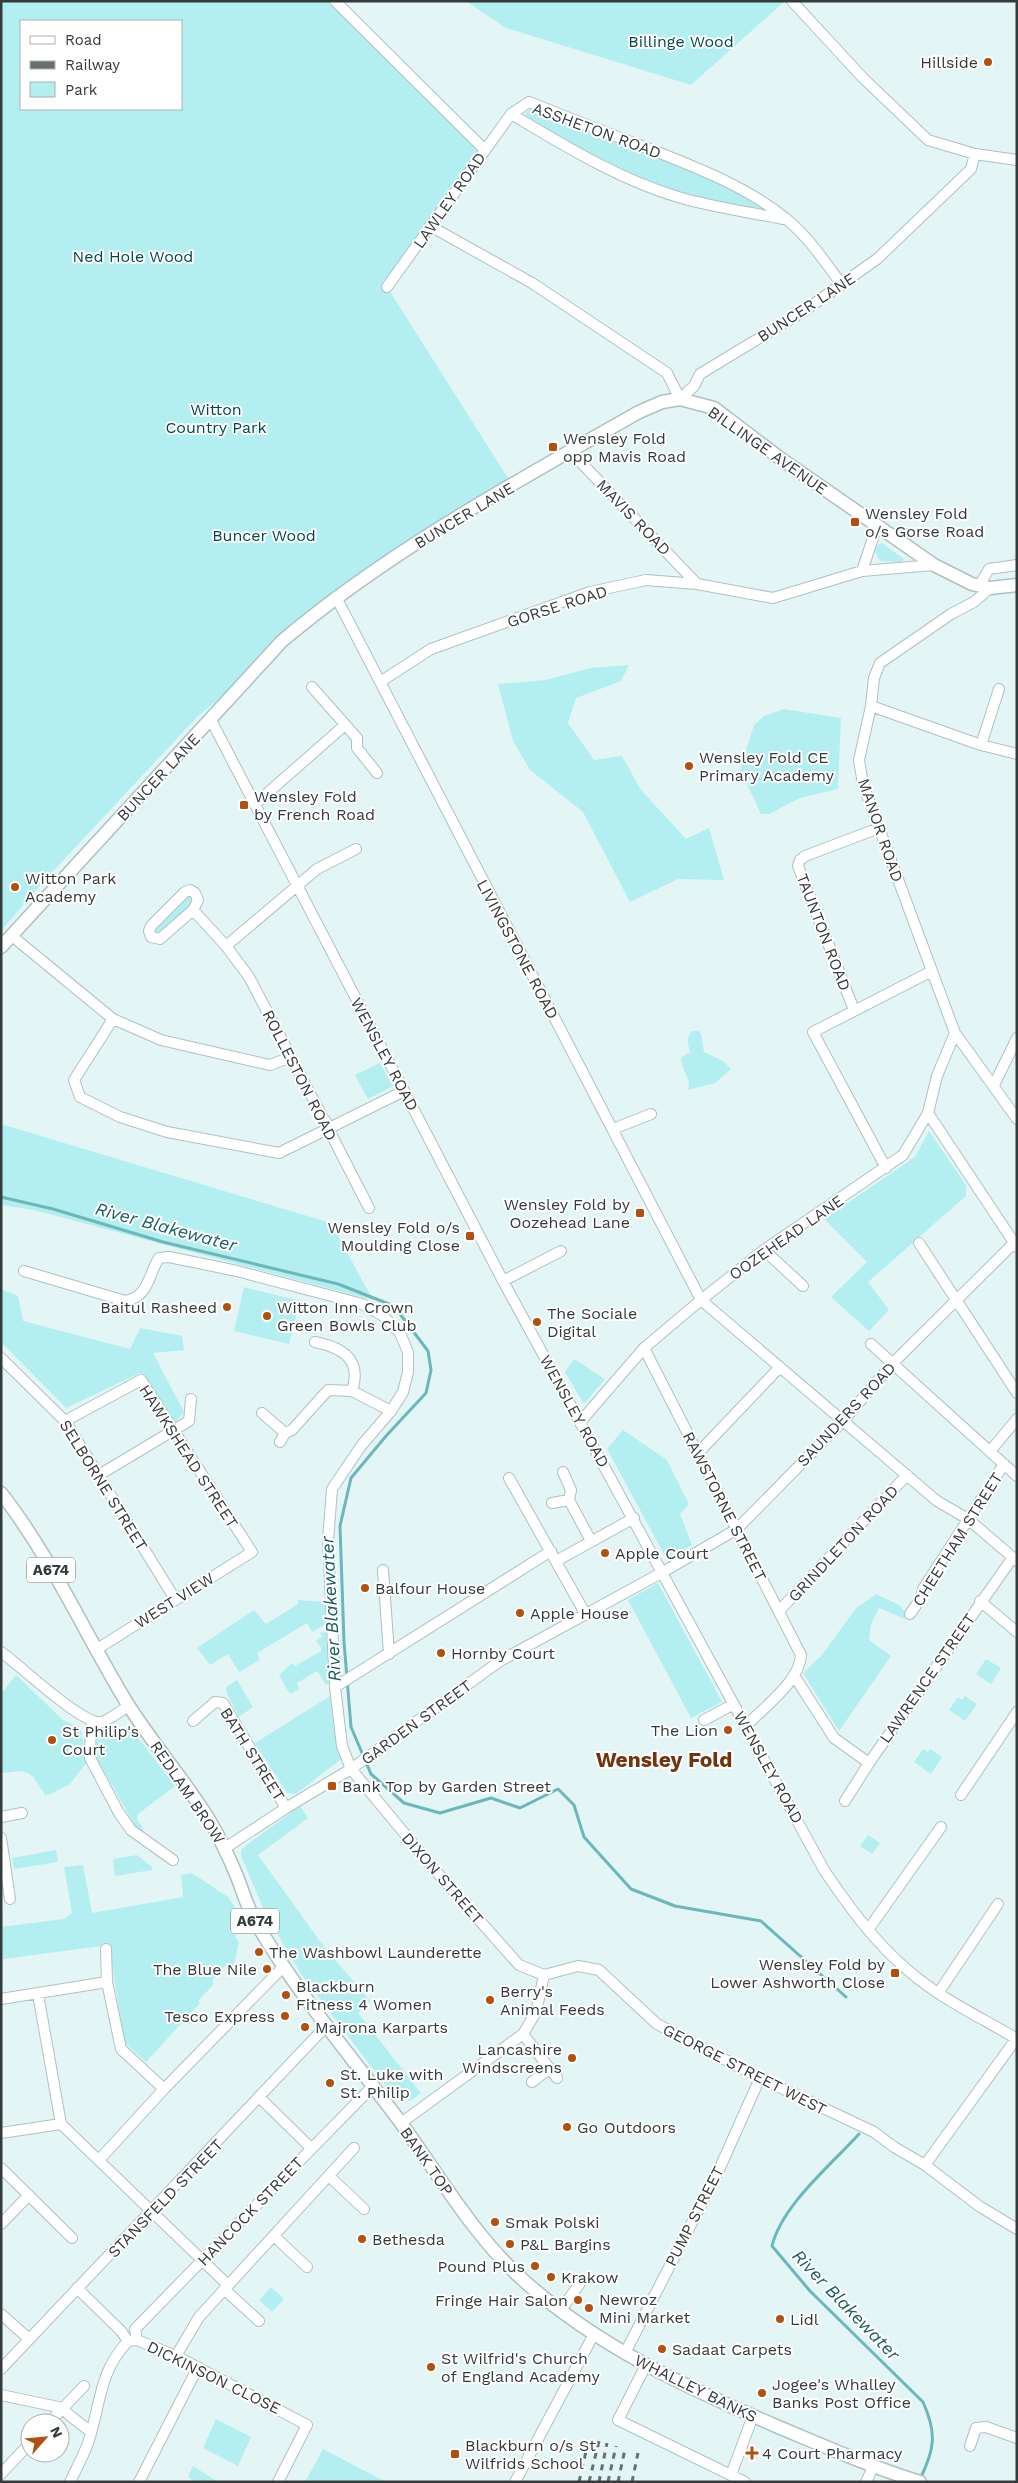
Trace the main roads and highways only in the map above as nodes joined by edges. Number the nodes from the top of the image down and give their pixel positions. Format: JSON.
{"nodes":[{"id":1,"x":680,"y":399,"type":"joint"},
{"id":2,"x":1017,"y":584,"type":"edge"},
{"id":3,"x":1,"y":947,"type":"edge"},
{"id":4,"x":1,"y":1493,"type":"edge"},
{"id":5,"x":284,"y":1966,"type":"joint"},
{"id":6,"x":594,"y":2334,"type":"joint"},
{"id":7,"x":917,"y":2481,"type":"edge"}],
"edges":[{"from":1,"to":2,"type":"main road","name":"BILLINGE AVENUE"},
{"from":1,"to":3,"type":"main road","name":"BUNCER LANE"},
{"from":4,"to":5,"type":"main road","name":"REDLAM BROW","number":"A674"},
{"from":5,"to":6,"type":"main road","name":"BANK TOP","number":"A674"},
{"from":6,"to":7,"type":"main road","name":"WHALLEY BANKS","number":"A674"}]}
